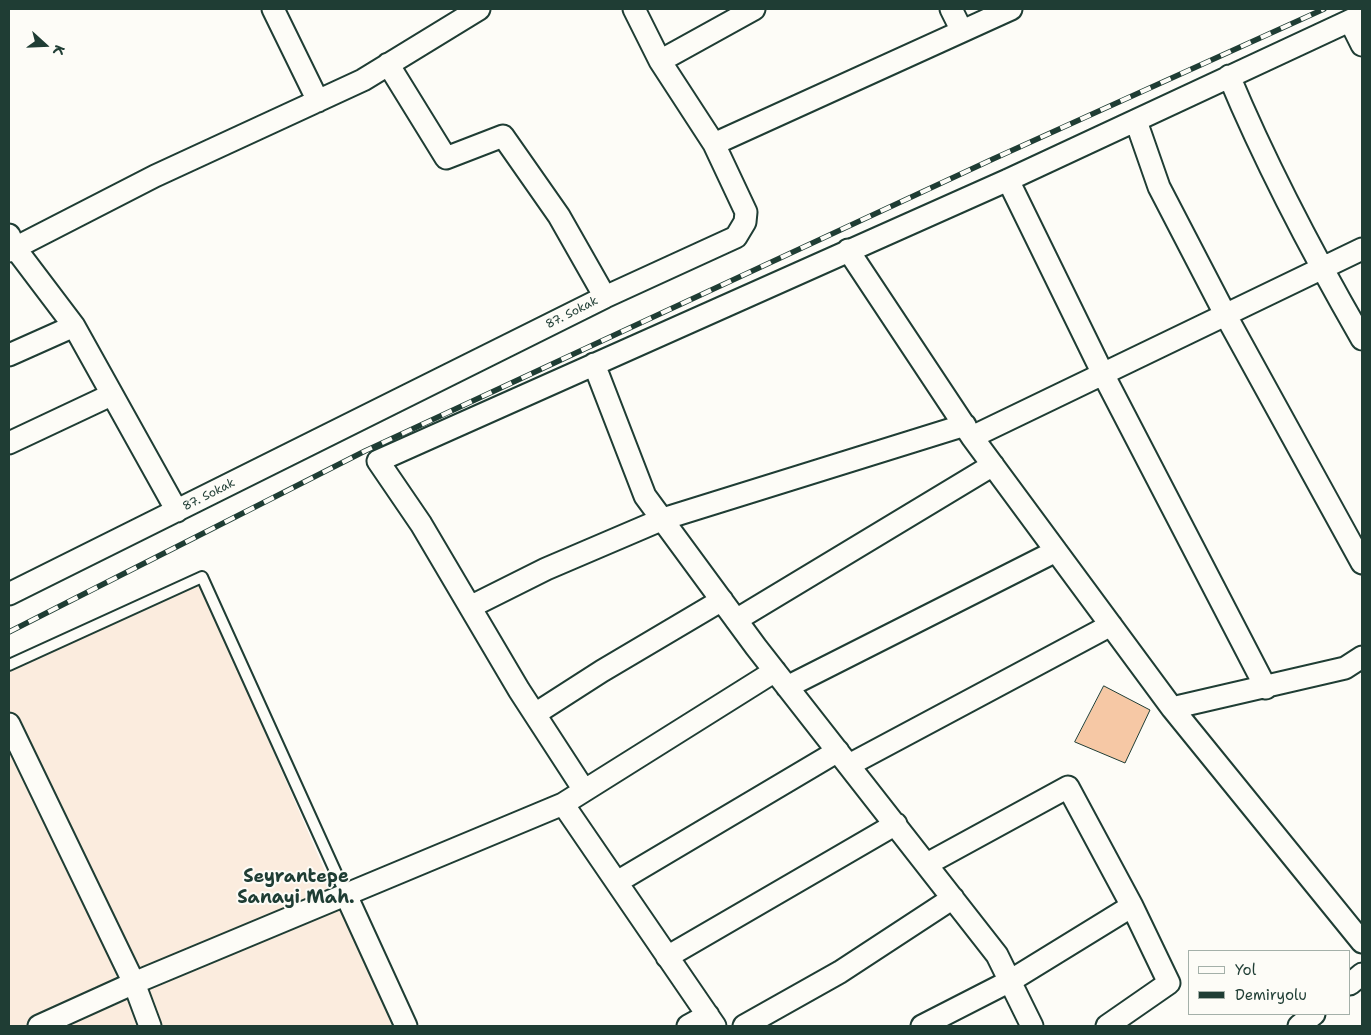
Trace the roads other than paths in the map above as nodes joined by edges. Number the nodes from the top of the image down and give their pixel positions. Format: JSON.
{"nodes":[{"id":1,"x":273,"y":9,"type":"edge"},
{"id":2,"x":479,"y":9,"type":"edge"},
{"id":3,"x":634,"y":9,"type":"edge"},
{"id":4,"x":754,"y":9,"type":"edge"},
{"id":5,"x":951,"y":9,"type":"edge"},
{"id":6,"x":1010,"y":9,"type":"edge"},
{"id":7,"x":1356,"y":18,"type":"edge"},
{"id":8,"x":962,"y":30,"type":"junction"},
{"id":9,"x":1362,"y":45,"type":"edge"},
{"id":10,"x":660,"y":62,"type":"junction"},
{"id":11,"x":388,"y":64,"type":"junction"},
{"id":12,"x":1229,"y":76,"type":"junction"},
{"id":13,"x":318,"y":101,"type":"junction"},
{"id":14,"x":1136,"y":121,"type":"junction"},
{"id":15,"x":714,"y":144,"type":"junction"},
{"id":16,"x":1008,"y":180,"type":"junction"},
{"id":17,"x":11,"y":245,"type":"edge"},
{"id":18,"x":1362,"y":249,"type":"edge"},
{"id":19,"x":848,"y":250,"type":"junction"},
{"id":20,"x":1321,"y":268,"type":"junction"},
{"id":21,"x":605,"y":296,"type":"junction"},
{"id":22,"x":1225,"y":314,"type":"junction"},
{"id":23,"x":74,"y":326,"type":"junction"},
{"id":24,"x":1362,"y":339,"type":"edge"},
{"id":25,"x":9,"y":355,"type":"edge"},
{"id":26,"x":594,"y":364,"type":"junction"},
{"id":27,"x":1103,"y":374,"type":"junction"},
{"id":28,"x":111,"y":395,"type":"junction"},
{"id":29,"x":968,"y":431,"type":"junction"},
{"id":30,"x":9,"y":444,"type":"edge"},
{"id":31,"x":993,"y":465,"type":"junction"},
{"id":32,"x":177,"y":511,"type":"junction"},
{"id":33,"x":663,"y":520,"type":"junction"},
{"id":34,"x":1056,"y":551,"type":"junction"},
{"id":35,"x":1362,"y":563,"type":"edge"},
{"id":36,"x":9,"y":594,"type":"edge"},
{"id":37,"x":722,"y":600,"type":"junction"},
{"id":38,"x":470,"y":606,"type":"junction"},
{"id":39,"x":736,"y":620,"type":"junction"},
{"id":40,"x":1111,"y":625,"type":"junction"},
{"id":41,"x":1360,"y":663,"type":"edge"},
{"id":42,"x":9,"y":665,"type":"edge"},
{"id":43,"x":781,"y":679,"type":"junction"},
{"id":44,"x":1266,"y":688,"type":"junction"},
{"id":45,"x":1172,"y":708,"type":"junction"},
{"id":46,"x":535,"y":714,"type":"junction"},
{"id":47,"x":9,"y":724,"type":"edge"},
{"id":48,"x":844,"y":758,"type":"junction"},
{"id":49,"x":584,"y":790,"type":"junction"},
{"id":50,"x":563,"y":804,"type":"junction"},
{"id":51,"x":896,"y":824,"type":"junction"},
{"id":52,"x":927,"y":864,"type":"junction"},
{"id":53,"x":616,"y":882,"type":"junction"},
{"id":54,"x":346,"y":895,"type":"junction"},
{"id":55,"x":953,"y":898,"type":"junction"},
{"id":56,"x":1132,"y":906,"type":"junction"},
{"id":57,"x":1362,"y":942,"type":"edge"},
{"id":58,"x":668,"y":957,"type":"junction"},
{"id":59,"x":1362,"y":974,"type":"edge"},
{"id":60,"x":1010,"y":981,"type":"junction"},
{"id":61,"x":134,"y":983,"type":"junction"},
{"id":62,"x":1351,"y":983,"type":"edge"},
{"id":63,"x":1313,"y":1015,"type":"edge"},
{"id":64,"x":711,"y":1021,"type":"edge"},
{"id":65,"x":39,"y":1026,"type":"edge"},
{"id":66,"x":150,"y":1026,"type":"edge"},
{"id":67,"x":406,"y":1026,"type":"edge"},
{"id":68,"x":688,"y":1026,"type":"edge"},
{"id":69,"x":744,"y":1026,"type":"edge"},
{"id":70,"x":922,"y":1026,"type":"edge"},
{"id":71,"x":1032,"y":1026,"type":"edge"},
{"id":72,"x":1107,"y":1026,"type":"edge"},
{"id":73,"x":1299,"y":1026,"type":"edge"}],
"edges":[{"from":1,"to":13,"type":"street"},
{"from":2,"to":11,"type":"street"},
{"from":3,"to":10,"type":"street","name":"87. Sokak"},
{"from":4,"to":10,"type":"street"},
{"from":5,"to":8,"type":"street"},
{"from":6,"to":8,"type":"street"},
{"from":7,"to":9,"type":"street"},
{"from":7,"to":12,"type":"street"},
{"from":8,"to":15,"type":"street"},
{"from":10,"to":15,"type":"street","name":"87. Sokak"},
{"from":11,"to":13,"type":"street"},
{"from":11,"to":21,"type":"street"},
{"from":12,"to":14,"type":"street"},
{"from":12,"to":20,"type":"street"},
{"from":13,"to":17,"type":"street"},
{"from":14,"to":16,"type":"street"},
{"from":14,"to":22,"type":"street"},
{"from":15,"to":21,"type":"street","name":"87. Sokak"},
{"from":16,"to":19,"type":"street"},
{"from":16,"to":27,"type":"street"},
{"from":17,"to":23,"type":"street"},
{"from":18,"to":20,"type":"street"},
{"from":19,"to":26,"type":"street"},
{"from":19,"to":29,"type":"street"},
{"from":20,"to":22,"type":"street"},
{"from":20,"to":24,"type":"street"},
{"from":21,"to":32,"type":"street","name":"87. Sokak"},
{"from":22,"to":27,"type":"street"},
{"from":22,"to":35,"type":"street"},
{"from":23,"to":25,"type":"street"},
{"from":23,"to":28,"type":"street"},
{"from":26,"to":33,"type":"street"},
{"from":26,"to":38,"type":"street"},
{"from":27,"to":29,"type":"street"},
{"from":27,"to":44,"type":"street"},
{"from":28,"to":30,"type":"street"},
{"from":28,"to":32,"type":"street"},
{"from":29,"to":31,"type":"street"},
{"from":29,"to":33,"type":"street"},
{"from":31,"to":34,"type":"street"},
{"from":31,"to":39,"type":"street"},
{"from":32,"to":36,"type":"street","name":"87. Sokak"},
{"from":33,"to":37,"type":"street"},
{"from":33,"to":38,"type":"street"},
{"from":34,"to":40,"type":"street"},
{"from":34,"to":43,"type":"street"},
{"from":37,"to":39,"type":"street"},
{"from":37,"to":46,"type":"street"},
{"from":38,"to":46,"type":"street"},
{"from":39,"to":43,"type":"street"},
{"from":40,"to":45,"type":"street"},
{"from":40,"to":48,"type":"street"},
{"from":41,"to":44,"type":"street"},
{"from":42,"to":54,"type":"lane"},
{"from":43,"to":48,"type":"street"},
{"from":43,"to":49,"type":"street"},
{"from":44,"to":45,"type":"street"},
{"from":45,"to":57,"type":"street"},
{"from":46,"to":49,"type":"street"},
{"from":47,"to":61,"type":"street"},
{"from":48,"to":51,"type":"street"},
{"from":48,"to":53,"type":"street"},
{"from":49,"to":50,"type":"street"},
{"from":50,"to":53,"type":"street"},
{"from":50,"to":54,"type":"street"},
{"from":51,"to":52,"type":"street"},
{"from":51,"to":58,"type":"street"},
{"from":52,"to":55,"type":"street"},
{"from":52,"to":56,"type":"street"},
{"from":53,"to":58,"type":"street"},
{"from":54,"to":61,"type":"street"},
{"from":54,"to":67,"type":"street"},
{"from":55,"to":60,"type":"street"},
{"from":55,"to":69,"type":"street"},
{"from":56,"to":60,"type":"street"},
{"from":56,"to":72,"type":"street"},
{"from":58,"to":64,"type":"street"},
{"from":59,"to":62,"type":"street"},
{"from":60,"to":70,"type":"street"},
{"from":60,"to":71,"type":"street"},
{"from":61,"to":65,"type":"street"},
{"from":61,"to":66,"type":"street"},
{"from":63,"to":73,"type":"street"},
{"from":64,"to":68,"type":"street"}]}
